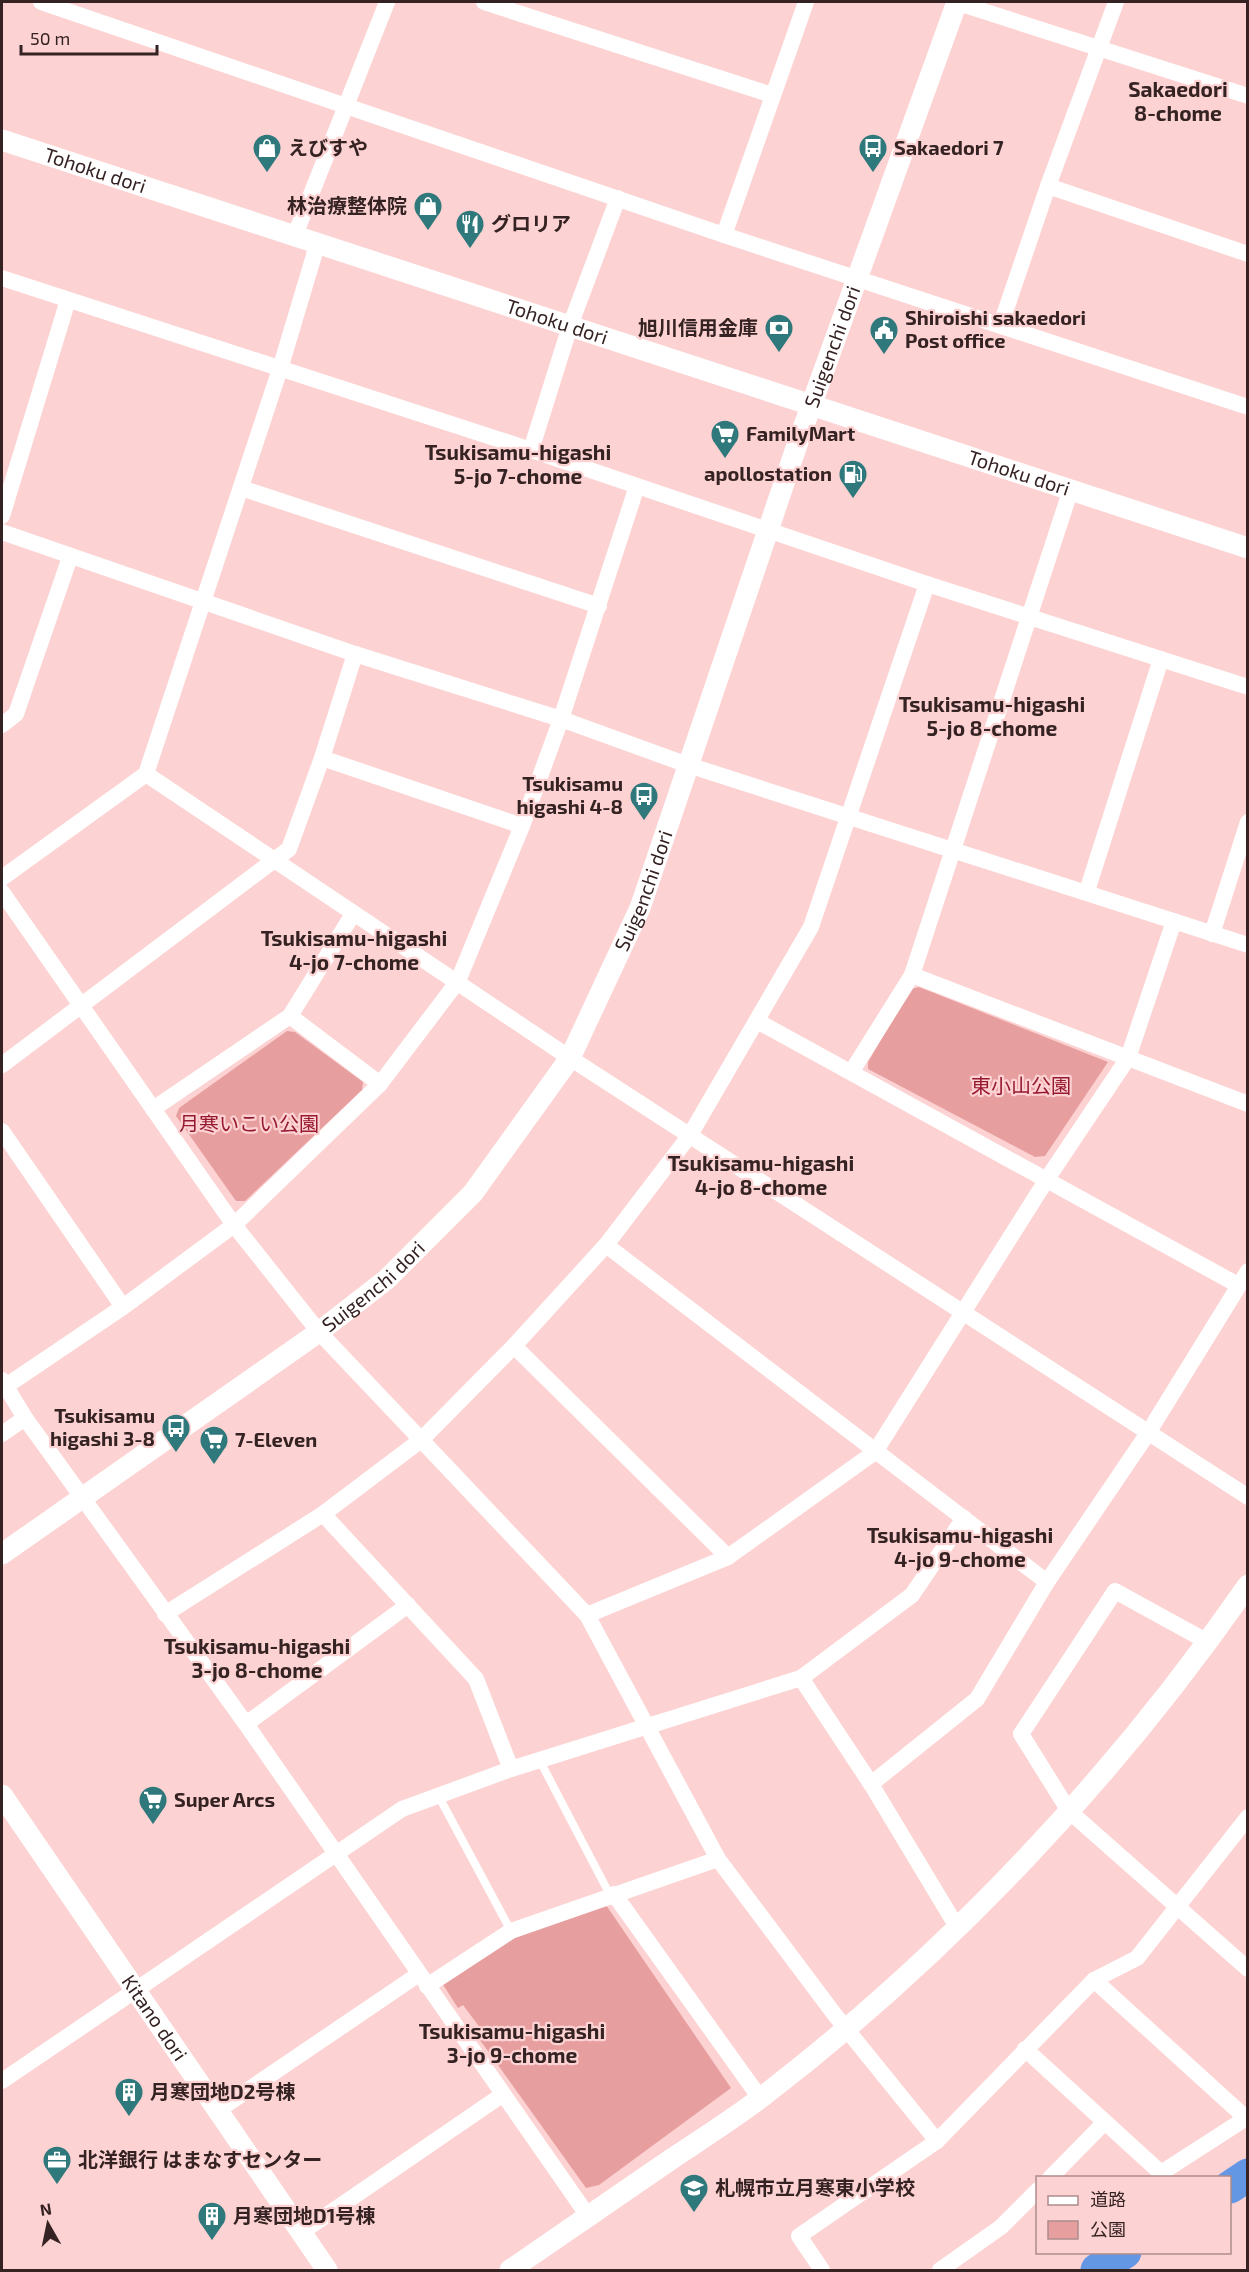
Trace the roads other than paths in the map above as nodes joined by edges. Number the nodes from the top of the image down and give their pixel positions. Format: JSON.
{"nodes":[{"id":1,"x":41,"y":2,"type":"edge"},
{"id":2,"x":387,"y":2,"type":"edge"},
{"id":3,"x":484,"y":2,"type":"edge"},
{"id":4,"x":806,"y":2,"type":"edge"},
{"id":5,"x":956,"y":2,"type":"edge"},
{"id":6,"x":1116,"y":2,"type":"edge"},
{"id":7,"x":1100,"y":49,"type":"junction"},
{"id":8,"x":772,"y":95,"type":"junction"},
{"id":9,"x":1248,"y":96,"type":"edge"},
{"id":10,"x":346,"y":106,"type":"junction"},
{"id":11,"x":2,"y":140,"type":"edge"},
{"id":12,"x":1048,"y":186,"type":"junction"},
{"id":13,"x":618,"y":198,"type":"junction"},
{"id":14,"x":296,"y":235,"type":"junction"},
{"id":15,"x":724,"y":235,"type":"junction"},
{"id":16,"x":318,"y":242,"type":"junction"},
{"id":17,"x":1248,"y":254,"type":"edge"},
{"id":18,"x":2,"y":278,"type":"edge"},
{"id":19,"x":858,"y":279,"type":"junction"},
{"id":20,"x":68,"y":300,"type":"junction"},
{"id":21,"x":1001,"y":324,"type":"junction"},
{"id":22,"x":570,"y":326,"type":"junction"},
{"id":23,"x":280,"y":369,"type":"junction"},
{"id":24,"x":811,"y":406,"type":"junction"},
{"id":25,"x":1248,"y":407,"type":"edge"},
{"id":26,"x":531,"y":450,"type":"junction"},
{"id":27,"x":637,"y":486,"type":"junction"},
{"id":28,"x":241,"y":488,"type":"junction"},
{"id":29,"x":1070,"y":492,"type":"junction"},
{"id":30,"x":2,"y":516,"type":"edge"},
{"id":31,"x":769,"y":531,"type":"junction"},
{"id":32,"x":2,"y":532,"type":"edge"},
{"id":33,"x":1248,"y":548,"type":"edge"},
{"id":34,"x":70,"y":556,"type":"junction"},
{"id":35,"x":927,"y":584,"type":"junction"},
{"id":36,"x":204,"y":600,"type":"junction"},
{"id":37,"x":599,"y":606,"type":"junction"},
{"id":38,"x":1032,"y":617,"type":"junction"},
{"id":39,"x":355,"y":654,"type":"junction"},
{"id":40,"x":1161,"y":659,"type":"junction"},
{"id":41,"x":1248,"y":687,"type":"edge"},
{"id":42,"x":561,"y":719,"type":"junction"},
{"id":43,"x":2,"y":725,"type":"edge"},
{"id":44,"x":322,"y":758,"type":"junction"},
{"id":45,"x":688,"y":765,"type":"junction"},
{"id":46,"x":146,"y":774,"type":"junction"},
{"id":47,"x":849,"y":817,"type":"junction"},
{"id":48,"x":1248,"y":822,"type":"edge"},
{"id":49,"x":522,"y":825,"type":"junction"},
{"id":50,"x":955,"y":850,"type":"junction"},
{"id":51,"x":273,"y":861,"type":"junction"},
{"id":52,"x":2,"y":878,"type":"edge"},
{"id":53,"x":1087,"y":891,"type":"junction"},
{"id":54,"x":2,"y":892,"type":"edge"},
{"id":55,"x":353,"y":914,"type":"junction"},
{"id":56,"x":1174,"y":921,"type":"junction"},
{"id":57,"x":1212,"y":934,"type":"junction"},
{"id":58,"x":1248,"y":945,"type":"edge"},
{"id":59,"x":912,"y":975,"type":"junction"},
{"id":60,"x":458,"y":981,"type":"junction"},
{"id":61,"x":80,"y":1003,"type":"junction"},
{"id":62,"x":290,"y":1016,"type":"junction"},
{"id":63,"x":757,"y":1021,"type":"junction"},
{"id":64,"x":570,"y":1058,"type":"junction"},
{"id":65,"x":1128,"y":1058,"type":"junction"},
{"id":66,"x":2,"y":1065,"type":"edge"},
{"id":67,"x":852,"y":1071,"type":"junction"},
{"id":68,"x":380,"y":1084,"type":"junction"},
{"id":69,"x":1248,"y":1104,"type":"edge"},
{"id":70,"x":153,"y":1109,"type":"junction"},
{"id":71,"x":2,"y":1131,"type":"edge"},
{"id":72,"x":690,"y":1135,"type":"junction"},
{"id":73,"x":1047,"y":1179,"type":"junction"},
{"id":74,"x":234,"y":1226,"type":"junction"},
{"id":75,"x":606,"y":1245,"type":"junction"},
{"id":76,"x":1244,"y":1278,"type":"edge"},
{"id":77,"x":123,"y":1307,"type":"junction"},
{"id":78,"x":963,"y":1313,"type":"junction"},
{"id":79,"x":319,"y":1332,"type":"junction"},
{"id":80,"x":514,"y":1346,"type":"junction"},
{"id":81,"x":4,"y":1383,"type":"edge"},
{"id":82,"x":25,"y":1418,"type":"junction"},
{"id":83,"x":1148,"y":1433,"type":"junction"},
{"id":84,"x":2,"y":1434,"type":"edge"},
{"id":85,"x":421,"y":1440,"type":"junction"},
{"id":86,"x":875,"y":1452,"type":"junction"},
{"id":87,"x":83,"y":1497,"type":"junction"},
{"id":88,"x":1248,"y":1497,"type":"edge"},
{"id":89,"x":323,"y":1514,"type":"junction"},
{"id":90,"x":964,"y":1518,"type":"junction"},
{"id":91,"x":2,"y":1554,"type":"edge"},
{"id":92,"x":728,"y":1557,"type":"junction"},
{"id":93,"x":1047,"y":1582,"type":"junction"},
{"id":94,"x":1248,"y":1585,"type":"edge"},
{"id":95,"x":408,"y":1605,"type":"junction"},
{"id":96,"x":165,"y":1614,"type":"junction"},
{"id":97,"x":587,"y":1615,"type":"junction"},
{"id":98,"x":1208,"y":1642,"type":"junction"},
{"id":99,"x":801,"y":1678,"type":"junction"},
{"id":100,"x":246,"y":1724,"type":"junction"},
{"id":101,"x":646,"y":1728,"type":"junction"},
{"id":102,"x":540,"y":1761,"type":"junction"},
{"id":103,"x":511,"y":1769,"type":"junction"},
{"id":104,"x":871,"y":1784,"type":"junction"},
{"id":105,"x":2,"y":1795,"type":"edge"},
{"id":106,"x":438,"y":1796,"type":"junction"},
{"id":107,"x":1069,"y":1811,"type":"junction"},
{"id":108,"x":1248,"y":1817,"type":"edge"},
{"id":109,"x":334,"y":1853,"type":"junction"},
{"id":110,"x":718,"y":1859,"type":"junction"},
{"id":111,"x":612,"y":1894,"type":"junction"},
{"id":112,"x":1179,"y":1907,"type":"junction"},
{"id":113,"x":957,"y":1927,"type":"junction"},
{"id":114,"x":511,"y":1931,"type":"junction"},
{"id":115,"x":1248,"y":1969,"type":"edge"},
{"id":116,"x":423,"y":1980,"type":"junction"},
{"id":117,"x":1094,"y":1980,"type":"junction"},
{"id":118,"x":134,"y":1990,"type":"junction"},
{"id":119,"x":846,"y":2028,"type":"junction"},
{"id":120,"x":1025,"y":2049,"type":"junction"},
{"id":121,"x":2,"y":2081,"type":"edge"},
{"id":122,"x":502,"y":2095,"type":"junction"},
{"id":123,"x":760,"y":2098,"type":"junction"},
{"id":124,"x":218,"y":2111,"type":"junction"},
{"id":125,"x":1247,"y":2118,"type":"edge"},
{"id":126,"x":1104,"y":2123,"type":"junction"},
{"id":127,"x":937,"y":2141,"type":"junction"},
{"id":128,"x":1052,"y":2176,"type":"edge"},
{"id":129,"x":1036,"y":2192,"type":"edge"},
{"id":130,"x":588,"y":2216,"type":"junction"},
{"id":131,"x":302,"y":2232,"type":"junction"},
{"id":132,"x":327,"y":2271,"type":"edge"},
{"id":133,"x":510,"y":2271,"type":"edge"},
{"id":134,"x":822,"y":2271,"type":"edge"},
{"id":135,"x":940,"y":2271,"type":"edge"}],
"edges":[{"from":1,"to":10,"type":"street"},
{"from":2,"to":10,"type":"street"},
{"from":3,"to":8,"type":"street"},
{"from":4,"to":8,"type":"street"},
{"from":5,"to":7,"type":"street"},
{"from":5,"to":19,"type":"street","name":"Suigenchi dori"},
{"from":6,"to":7,"type":"street"},
{"from":7,"to":9,"type":"street"},
{"from":7,"to":12,"type":"street"},
{"from":8,"to":15,"type":"street"},
{"from":10,"to":13,"type":"street"},
{"from":10,"to":14,"type":"street"},
{"from":11,"to":14,"type":"street","name":"Tohoku dori"},
{"from":12,"to":17,"type":"street"},
{"from":12,"to":21,"type":"street"},
{"from":13,"to":15,"type":"street"},
{"from":13,"to":22,"type":"street"},
{"from":14,"to":16,"type":"street","name":"Tohoku dori"},
{"from":15,"to":19,"type":"street"},
{"from":16,"to":22,"type":"street","name":"Tohoku dori"},
{"from":16,"to":23,"type":"street"},
{"from":18,"to":20,"type":"street"},
{"from":19,"to":21,"type":"street"},
{"from":19,"to":24,"type":"street","name":"Suigenchi dori"},
{"from":20,"to":23,"type":"street"},
{"from":20,"to":30,"type":"street"},
{"from":21,"to":25,"type":"street"},
{"from":22,"to":24,"type":"street","name":"Tohoku dori"},
{"from":22,"to":26,"type":"street"},
{"from":23,"to":26,"type":"street"},
{"from":23,"to":28,"type":"street"},
{"from":24,"to":29,"type":"street","name":"Tohoku dori"},
{"from":24,"to":31,"type":"street","name":"Suigenchi dori"},
{"from":26,"to":27,"type":"street"},
{"from":27,"to":31,"type":"street"},
{"from":27,"to":37,"type":"street"},
{"from":28,"to":36,"type":"street"},
{"from":28,"to":37,"type":"street"},
{"from":29,"to":33,"type":"street","name":"Tohoku dori"},
{"from":29,"to":38,"type":"street"},
{"from":31,"to":35,"type":"street"},
{"from":31,"to":45,"type":"street","name":"Suigenchi dori"},
{"from":32,"to":34,"type":"street"},
{"from":34,"to":36,"type":"street"},
{"from":34,"to":43,"type":"street"},
{"from":35,"to":38,"type":"street"},
{"from":35,"to":47,"type":"street"},
{"from":36,"to":39,"type":"street"},
{"from":36,"to":46,"type":"street"},
{"from":37,"to":42,"type":"street"},
{"from":38,"to":40,"type":"street"},
{"from":38,"to":50,"type":"street"},
{"from":39,"to":42,"type":"street"},
{"from":39,"to":44,"type":"street"},
{"from":40,"to":41,"type":"street"},
{"from":40,"to":53,"type":"street"},
{"from":42,"to":45,"type":"street"},
{"from":42,"to":49,"type":"street"},
{"from":44,"to":49,"type":"street"},
{"from":44,"to":51,"type":"street"},
{"from":45,"to":47,"type":"street"},
{"from":45,"to":64,"type":"street","name":"Suigenchi dori"},
{"from":46,"to":51,"type":"street"},
{"from":46,"to":52,"type":"street"},
{"from":47,"to":50,"type":"street"},
{"from":47,"to":63,"type":"street"},
{"from":48,"to":57,"type":"street"},
{"from":49,"to":60,"type":"street"},
{"from":50,"to":53,"type":"street"},
{"from":50,"to":59,"type":"street"},
{"from":51,"to":55,"type":"street"},
{"from":51,"to":61,"type":"street"},
{"from":53,"to":56,"type":"street"},
{"from":54,"to":61,"type":"street"},
{"from":55,"to":60,"type":"street"},
{"from":55,"to":62,"type":"street"},
{"from":56,"to":57,"type":"street"},
{"from":56,"to":65,"type":"street"},
{"from":57,"to":58,"type":"street"},
{"from":59,"to":65,"type":"street"},
{"from":59,"to":67,"type":"street"},
{"from":60,"to":64,"type":"street"},
{"from":60,"to":68,"type":"street"},
{"from":61,"to":66,"type":"street"},
{"from":61,"to":70,"type":"street"},
{"from":62,"to":68,"type":"street"},
{"from":62,"to":70,"type":"street"},
{"from":63,"to":67,"type":"street"},
{"from":63,"to":72,"type":"street"},
{"from":64,"to":72,"type":"street"},
{"from":64,"to":79,"type":"street","name":"Suigenchi dori"},
{"from":65,"to":69,"type":"street"},
{"from":65,"to":73,"type":"street"},
{"from":67,"to":73,"type":"street"},
{"from":68,"to":74,"type":"street"},
{"from":70,"to":74,"type":"street"},
{"from":71,"to":77,"type":"street"},
{"from":72,"to":75,"type":"street"},
{"from":72,"to":78,"type":"street"},
{"from":73,"to":76,"type":"street"},
{"from":73,"to":78,"type":"street"},
{"from":74,"to":77,"type":"street"},
{"from":74,"to":79,"type":"street"},
{"from":75,"to":80,"type":"street"},
{"from":75,"to":86,"type":"street"},
{"from":76,"to":83,"type":"street"},
{"from":77,"to":81,"type":"street"},
{"from":78,"to":83,"type":"street"},
{"from":78,"to":86,"type":"street"},
{"from":79,"to":85,"type":"street"},
{"from":79,"to":87,"type":"street","name":"Suigenchi dori"},
{"from":80,"to":85,"type":"street"},
{"from":80,"to":92,"type":"street"},
{"from":81,"to":82,"type":"street"},
{"from":82,"to":84,"type":"street"},
{"from":82,"to":87,"type":"street"},
{"from":83,"to":88,"type":"street"},
{"from":83,"to":93,"type":"street"},
{"from":85,"to":89,"type":"street"},
{"from":85,"to":97,"type":"street"},
{"from":86,"to":90,"type":"street"},
{"from":86,"to":92,"type":"street"},
{"from":87,"to":91,"type":"street","name":"Suigenchi dori"},
{"from":87,"to":96,"type":"street"},
{"from":89,"to":95,"type":"street"},
{"from":89,"to":96,"type":"street"},
{"from":90,"to":93,"type":"street"},
{"from":90,"to":99,"type":"street"},
{"from":92,"to":97,"type":"street"},
{"from":93,"to":104,"type":"street"},
{"from":94,"to":98,"type":"street"},
{"from":95,"to":100,"type":"street"},
{"from":95,"to":103,"type":"street"},
{"from":96,"to":100,"type":"street"},
{"from":97,"to":101,"type":"street"},
{"from":98,"to":107,"type":"street"},
{"from":98,"to":107,"type":"street"},
{"from":99,"to":101,"type":"street"},
{"from":99,"to":104,"type":"street"},
{"from":100,"to":109,"type":"street"},
{"from":101,"to":102,"type":"street"},
{"from":101,"to":110,"type":"street"},
{"from":102,"to":103,"type":"street"},
{"from":102,"to":111,"type":"lane"},
{"from":103,"to":106,"type":"street"},
{"from":104,"to":113,"type":"street"},
{"from":105,"to":118,"type":"street","name":"Kitano dori"},
{"from":106,"to":109,"type":"street"},
{"from":106,"to":114,"type":"lane"},
{"from":107,"to":112,"type":"street"},
{"from":107,"to":113,"type":"street"},
{"from":108,"to":112,"type":"street"},
{"from":109,"to":116,"type":"street"},
{"from":109,"to":118,"type":"street"},
{"from":110,"to":111,"type":"street"},
{"from":110,"to":119,"type":"street"},
{"from":111,"to":114,"type":"street"},
{"from":111,"to":123,"type":"street"},
{"from":112,"to":115,"type":"street"},
{"from":112,"to":117,"type":"street"},
{"from":113,"to":119,"type":"street"},
{"from":114,"to":116,"type":"street"},
{"from":116,"to":122,"type":"street"},
{"from":116,"to":124,"type":"street"},
{"from":117,"to":120,"type":"street"},
{"from":117,"to":125,"type":"street"},
{"from":118,"to":121,"type":"street"},
{"from":118,"to":124,"type":"street","name":"Kitano dori"},
{"from":119,"to":123,"type":"street"},
{"from":119,"to":127,"type":"street"},
{"from":120,"to":126,"type":"street"},
{"from":120,"to":127,"type":"street"},
{"from":122,"to":130,"type":"street"},
{"from":122,"to":131,"type":"street"},
{"from":123,"to":130,"type":"street"},
{"from":124,"to":131,"type":"street","name":"Kitano dori"},
{"from":125,"to":126,"type":"street"},
{"from":126,"to":128,"type":"street"},
{"from":127,"to":134,"type":"street"},
{"from":129,"to":135,"type":"street"},
{"from":130,"to":133,"type":"street"},
{"from":131,"to":132,"type":"street","name":"Kitano dori"}]}
